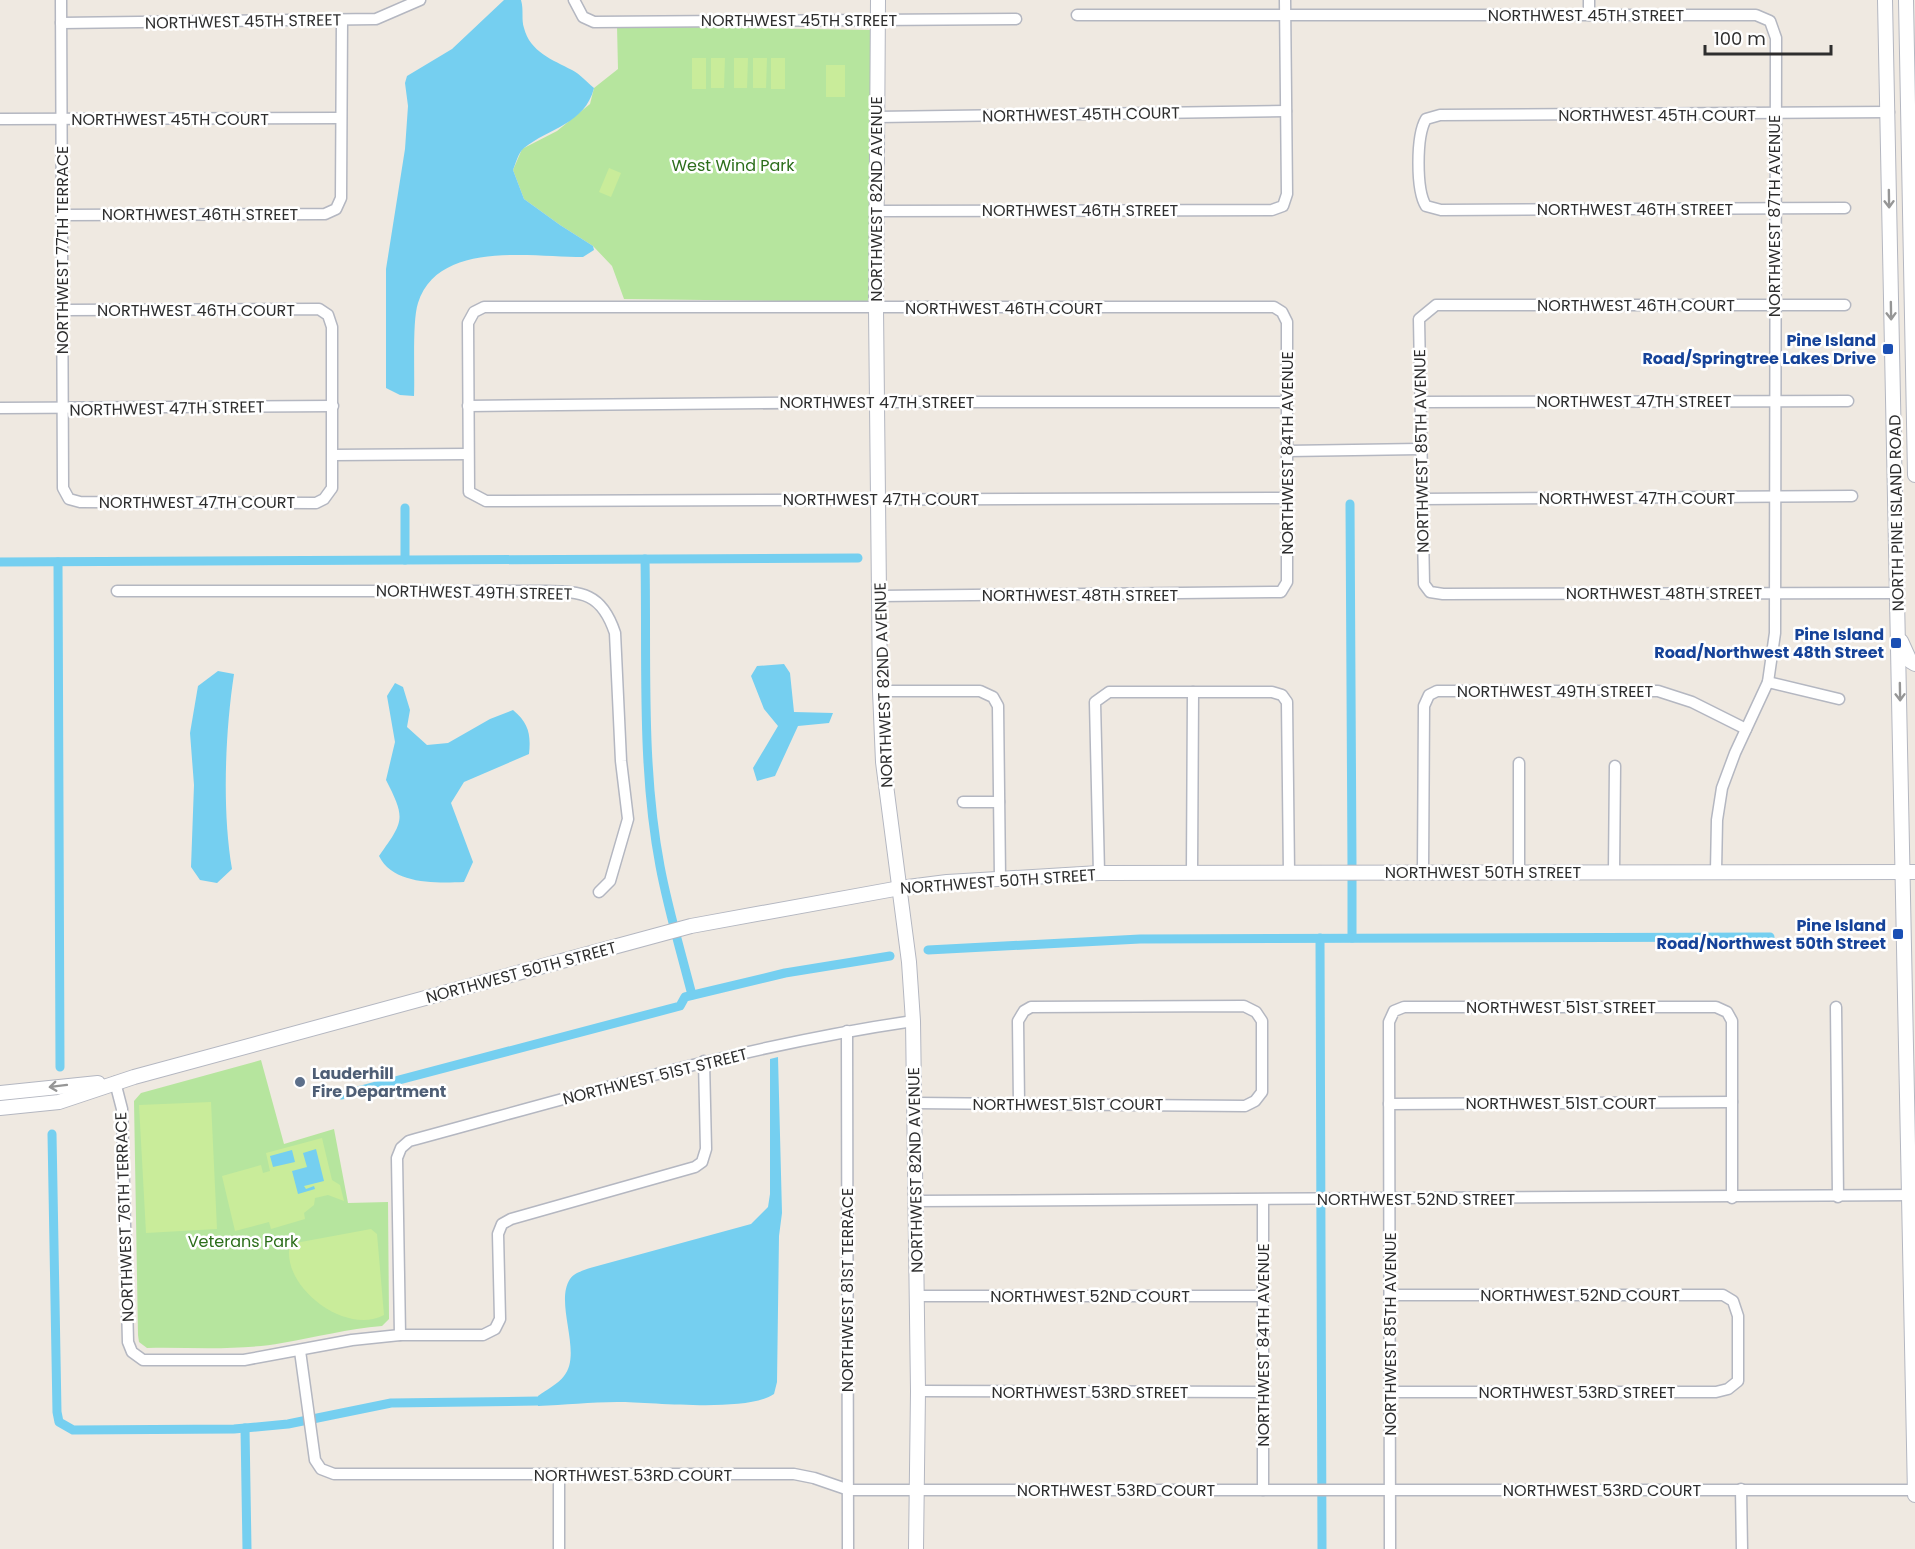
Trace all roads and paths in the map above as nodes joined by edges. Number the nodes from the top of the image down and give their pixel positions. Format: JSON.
{"nodes":[{"id":1,"x":61,"y":0,"type":"edge"},
{"id":2,"x":420,"y":0,"type":"edge"},
{"id":3,"x":574,"y":0,"type":"edge"},
{"id":4,"x":878,"y":0,"type":"edge"},
{"id":5,"x":1285,"y":0,"type":"edge"},
{"id":6,"x":1589,"y":0,"type":"edge"},
{"id":7,"x":1906,"y":0,"type":"edge"},
{"id":8,"x":1885,"y":6,"type":"edge"},
{"id":9,"x":1285,"y":14,"type":"junction"},
{"id":10,"x":1077,"y":15,"type":"dead end"},
{"id":11,"x":1589,"y":15,"type":"junction"},
{"id":12,"x":1016,"y":19,"type":"dead end"},
{"id":13,"x":342,"y":20,"type":"junction"},
{"id":14,"x":878,"y":20,"type":"junction"},
{"id":15,"x":1770,"y":21,"type":"joint"},
{"id":16,"x":61,"y":23,"type":"junction"},
{"id":17,"x":1286,"y":111,"type":"junction"},
{"id":18,"x":1888,"y":112,"type":"junction"},
{"id":19,"x":1774,"y":114,"type":"junction"},
{"id":20,"x":877,"y":117,"type":"junction"},
{"id":21,"x":1908,"y":117,"type":"junction"},
{"id":22,"x":340,"y":118,"type":"junction"},
{"id":23,"x":0,"y":119,"type":"edge"},
{"id":24,"x":62,"y":119,"type":"junction"},
{"id":25,"x":1426,"y":206,"type":"joint"},
{"id":26,"x":1775,"y":208,"type":"junction"},
{"id":27,"x":1845,"y":208,"type":"dead end"},
{"id":28,"x":876,"y":211,"type":"junction"},
{"id":29,"x":62,"y":215,"type":"junction"},
{"id":30,"x":1912,"y":236,"type":"edge"},
{"id":31,"x":1890,"y":237,"type":"junction"},
{"id":32,"x":1890,"y":253,"type":"junction"},
{"id":33,"x":1912,"y":253,"type":"edge"},
{"id":34,"x":1774,"y":305,"type":"junction"},
{"id":35,"x":1845,"y":305,"type":"dead end"},
{"id":36,"x":876,"y":308,"type":"junction"},
{"id":37,"x":63,"y":310,"type":"junction"},
{"id":38,"x":1427,"y":310,"type":"joint"},
{"id":39,"x":1282,"y":312,"type":"joint"},
{"id":40,"x":1775,"y":401,"type":"junction"},
{"id":41,"x":1848,"y":401,"type":"dead end"},
{"id":42,"x":877,"y":402,"type":"junction"},
{"id":43,"x":1286,"y":402,"type":"junction"},
{"id":44,"x":1420,"y":402,"type":"junction"},
{"id":45,"x":333,"y":406,"type":"junction"},
{"id":46,"x":468,"y":406,"type":"junction"},
{"id":47,"x":0,"y":408,"type":"edge"},
{"id":48,"x":63,"y":409,"type":"junction"},
{"id":49,"x":1420,"y":449,"type":"junction"},
{"id":50,"x":1287,"y":451,"type":"junction"},
{"id":51,"x":468,"y":454,"type":"junction"},
{"id":52,"x":333,"y":455,"type":"junction"},
{"id":53,"x":1915,"y":475,"type":"edge"},
{"id":54,"x":1776,"y":496,"type":"junction"},
{"id":55,"x":1852,"y":496,"type":"dead end"},
{"id":56,"x":878,"y":498,"type":"junction"},
{"id":57,"x":1287,"y":498,"type":"junction"},
{"id":58,"x":69,"y":499,"type":"joint"},
{"id":59,"x":1422,"y":499,"type":"junction"},
{"id":60,"x":117,"y":591,"type":"dead end"},
{"id":61,"x":1281,"y":592,"type":"joint"},
{"id":62,"x":1430,"y":592,"type":"joint"},
{"id":63,"x":1777,"y":592,"type":"junction"},
{"id":64,"x":1897,"y":593,"type":"junction"},
{"id":65,"x":879,"y":597,"type":"junction"},
{"id":66,"x":1898,"y":633,"type":"junction"},
{"id":67,"x":1915,"y":664,"type":"edge"},
{"id":68,"x":1768,"y":682,"type":"junction"},
{"id":69,"x":880,"y":691,"type":"junction"},
{"id":70,"x":1193,"y":692,"type":"junction"},
{"id":71,"x":1839,"y":699,"type":"dead end"},
{"id":72,"x":1746,"y":729,"type":"junction"},
{"id":73,"x":1519,"y":763,"type":"dead end"},
{"id":74,"x":1615,"y":766,"type":"dead end"},
{"id":75,"x":963,"y":802,"type":"dead end"},
{"id":76,"x":999,"y":802,"type":"junction"},
{"id":77,"x":1423,"y":871,"type":"junction"},
{"id":78,"x":1614,"y":871,"type":"junction"},
{"id":79,"x":1716,"y":871,"type":"junction"},
{"id":80,"x":1192,"y":872,"type":"junction"},
{"id":81,"x":1519,"y":872,"type":"junction"},
{"id":82,"x":1909,"y":872,"type":"edge"},
{"id":83,"x":1098,"y":873,"type":"junction"},
{"id":84,"x":1289,"y":873,"type":"junction"},
{"id":85,"x":1000,"y":878,"type":"junction"},
{"id":86,"x":900,"y":888,"type":"junction"},
{"id":87,"x":598,"y":892,"type":"dead end"},
{"id":88,"x":1836,"y":1007,"type":"dead end"},
{"id":89,"x":1394,"y":1011,"type":"joint"},
{"id":90,"x":913,"y":1021,"type":"junction"},
{"id":91,"x":847,"y":1031,"type":"junction"},
{"id":92,"x":704,"y":1061,"type":"junction"},
{"id":93,"x":115,"y":1082,"type":"junction"},
{"id":94,"x":0,"y":1093,"type":"edge"},
{"id":95,"x":1732,"y":1102,"type":"junction"},
{"id":96,"x":915,"y":1104,"type":"junction"},
{"id":97,"x":1018,"y":1104,"type":"junction"},
{"id":98,"x":1389,"y":1104,"type":"junction"},
{"id":99,"x":0,"y":1108,"type":"edge"},
{"id":100,"x":1911,"y":1195,"type":"edge"},
{"id":101,"x":1838,"y":1197,"type":"junction"},
{"id":102,"x":1732,"y":1198,"type":"junction"},
{"id":103,"x":1389,"y":1199,"type":"junction"},
{"id":104,"x":1263,"y":1200,"type":"junction"},
{"id":105,"x":916,"y":1201,"type":"junction"},
{"id":106,"x":1390,"y":1295,"type":"junction"},
{"id":107,"x":916,"y":1296,"type":"junction"},
{"id":108,"x":1263,"y":1296,"type":"junction"},
{"id":109,"x":400,"y":1335,"type":"junction"},
{"id":110,"x":300,"y":1351,"type":"junction"},
{"id":111,"x":1728,"y":1389,"type":"joint"},
{"id":112,"x":918,"y":1391,"type":"junction"},
{"id":113,"x":1262,"y":1392,"type":"junction"},
{"id":114,"x":1390,"y":1392,"type":"junction"},
{"id":115,"x":559,"y":1475,"type":"junction"},
{"id":116,"x":849,"y":1490,"type":"junction"},
{"id":117,"x":917,"y":1490,"type":"junction"},
{"id":118,"x":1263,"y":1490,"type":"junction"},
{"id":119,"x":1390,"y":1490,"type":"junction"},
{"id":120,"x":1741,"y":1490,"type":"junction"},
{"id":121,"x":1915,"y":1490,"type":"edge"},
{"id":122,"x":1915,"y":1495,"type":"edge"},
{"id":123,"x":559,"y":1549,"type":"edge"},
{"id":124,"x":848,"y":1549,"type":"edge"},
{"id":125,"x":916,"y":1549,"type":"edge"},
{"id":126,"x":1390,"y":1549,"type":"edge"},
{"id":127,"x":1742,"y":1549,"type":"edge"}],
"edges":[{"from":1,"to":16,"type":"street","name":"NORTHWEST 77TH TERRACE"},
{"from":2,"to":13,"type":"street","name":"NORTHWEST 45TH STREET"},
{"from":3,"to":14,"type":"street","name":"NORTHWEST 45TH STREET"},
{"from":4,"to":14,"type":"street","name":"NORTHWEST 82ND AVENUE"},
{"from":5,"to":9,"type":"street"},
{"from":6,"to":11,"type":"street"},
{"from":7,"to":21,"type":"street","name":"NORTH PINE ISLAND ROAD"},
{"from":8,"to":18,"type":"street","name":"NORTH PINE ISLAND ROAD"},
{"from":8,"to":21,"type":"street"},
{"from":9,"to":10,"type":"street","name":"NORTHWEST 45TH STREET"},
{"from":9,"to":11,"type":"street","name":"NORTHWEST 45TH STREET"},
{"from":9,"to":17,"type":"street"},
{"from":11,"to":15,"type":"street","name":"NORTHWEST 45TH STREET"},
{"from":12,"to":14,"type":"street","name":"NORTHWEST 45TH STREET"},
{"from":13,"to":16,"type":"street","name":"NORTHWEST 45TH STREET"},
{"from":13,"to":22,"type":"street"},
{"from":14,"to":20,"type":"street","name":"NORTHWEST 82ND AVENUE"},
{"from":15,"to":19,"type":"street","name":"NORTHWEST 87TH AVENUE"},
{"from":16,"to":24,"type":"street","name":"NORTHWEST 77TH TERRACE"},
{"from":17,"to":20,"type":"street","name":"NORTHWEST 45TH COURT"},
{"from":17,"to":28,"type":"street","name":"NORTHWEST 46TH STREET"},
{"from":18,"to":19,"type":"street","name":"NORTHWEST 45TH COURT"},
{"from":18,"to":31,"type":"street","name":"NORTH PINE ISLAND ROAD","one_way":true},
{"from":19,"to":25,"type":"street","name":"NORTHWEST 45TH COURT"},
{"from":19,"to":26,"type":"street","name":"NORTHWEST 87TH AVENUE"},
{"from":20,"to":28,"type":"street","name":"NORTHWEST 82ND AVENUE"},
{"from":21,"to":30,"type":"street","name":"NORTH PINE ISLAND ROAD"},
{"from":22,"to":24,"type":"street","name":"NORTHWEST 45TH COURT"},
{"from":22,"to":29,"type":"street","name":"NORTHWEST 46TH STREET"},
{"from":23,"to":24,"type":"street","name":"NORTHWEST 45TH COURT"},
{"from":24,"to":29,"type":"street","name":"NORTHWEST 77TH TERRACE"},
{"from":25,"to":26,"type":"street","name":"NORTHWEST 46TH STREET"},
{"from":26,"to":27,"type":"street","name":"NORTHWEST 46TH STREET"},
{"from":26,"to":34,"type":"street","name":"NORTHWEST 87TH AVENUE"},
{"from":28,"to":36,"type":"street","name":"NORTHWEST 82ND AVENUE"},
{"from":29,"to":37,"type":"street","name":"NORTHWEST 77TH TERRACE"},
{"from":30,"to":31,"type":"street"},
{"from":30,"to":33,"type":"street","name":"NORTH PINE ISLAND ROAD"},
{"from":31,"to":32,"type":"street","name":"NORTH PINE ISLAND ROAD"},
{"from":32,"to":33,"type":"street"},
{"from":32,"to":64,"type":"street","name":"NORTH PINE ISLAND ROAD","one_way":true},
{"from":33,"to":53,"type":"street","name":"NORTH PINE ISLAND ROAD"},
{"from":34,"to":35,"type":"street","name":"NORTHWEST 46TH COURT"},
{"from":34,"to":38,"type":"street","name":"NORTHWEST 46TH COURT"},
{"from":34,"to":40,"type":"street","name":"NORTHWEST 87TH AVENUE"},
{"from":36,"to":39,"type":"street","name":"NORTHWEST 46TH COURT"},
{"from":36,"to":42,"type":"street","name":"NORTHWEST 82ND AVENUE"},
{"from":36,"to":46,"type":"street","name":"NORTHWEST 46TH COURT"},
{"from":37,"to":45,"type":"street","name":"NORTHWEST 46TH COURT"},
{"from":37,"to":48,"type":"street","name":"NORTHWEST 77TH TERRACE"},
{"from":38,"to":44,"type":"street","name":"NORTHWEST 85TH AVENUE"},
{"from":39,"to":43,"type":"street","name":"NORTHWEST 84TH AVENUE"},
{"from":40,"to":41,"type":"street","name":"NORTHWEST 47TH STREET"},
{"from":40,"to":44,"type":"street","name":"NORTHWEST 47TH STREET"},
{"from":40,"to":54,"type":"street","name":"NORTHWEST 87TH AVENUE"},
{"from":42,"to":43,"type":"street","name":"NORTHWEST 47TH STREET"},
{"from":42,"to":46,"type":"street","name":"NORTHWEST 47TH STREET"},
{"from":42,"to":56,"type":"street","name":"NORTHWEST 82ND AVENUE"},
{"from":43,"to":50,"type":"street","name":"NORTHWEST 84TH AVENUE"},
{"from":44,"to":49,"type":"street","name":"NORTHWEST 85TH AVENUE"},
{"from":45,"to":48,"type":"street","name":"NORTHWEST 47TH STREET"},
{"from":45,"to":52,"type":"street"},
{"from":46,"to":51,"type":"street"},
{"from":47,"to":48,"type":"street","name":"NORTHWEST 47TH STREET"},
{"from":48,"to":58,"type":"street","name":"NORTHWEST 77TH TERRACE"},
{"from":49,"to":50,"type":"street"},
{"from":49,"to":59,"type":"street","name":"NORTHWEST 85TH AVENUE"},
{"from":50,"to":57,"type":"street","name":"NORTHWEST 84TH AVENUE"},
{"from":51,"to":52,"type":"street"},
{"from":51,"to":56,"type":"street","name":"NORTHWEST 47TH COURT"},
{"from":52,"to":58,"type":"street","name":"NORTHWEST 47TH COURT"},
{"from":54,"to":55,"type":"street","name":"NORTHWEST 47TH COURT"},
{"from":54,"to":59,"type":"street","name":"NORTHWEST 47TH COURT"},
{"from":54,"to":63,"type":"street","name":"NORTHWEST 87TH AVENUE"},
{"from":56,"to":57,"type":"street","name":"NORTHWEST 47TH COURT"},
{"from":56,"to":65,"type":"street","name":"NORTHWEST 82ND AVENUE"},
{"from":57,"to":61,"type":"street","name":"NORTHWEST 84TH AVENUE"},
{"from":59,"to":62,"type":"street","name":"NORTHWEST 85TH AVENUE"},
{"from":60,"to":87,"type":"street","name":"NORTHWEST 49TH STREET"},
{"from":61,"to":65,"type":"street","name":"NORTHWEST 48TH STREET"},
{"from":62,"to":63,"type":"street","name":"NORTHWEST 48TH STREET"},
{"from":63,"to":64,"type":"street","name":"NORTHWEST 48TH STREET"},
{"from":63,"to":68,"type":"street","name":"NORTHWEST 87TH AVENUE"},
{"from":64,"to":66,"type":"street","name":"NORTH PINE ISLAND ROAD"},
{"from":65,"to":69,"type":"street","name":"NORTHWEST 82ND AVENUE"},
{"from":66,"to":67,"type":"street"},
{"from":66,"to":82,"type":"street","name":"NORTH PINE ISLAND ROAD","one_way":true},
{"from":68,"to":71,"type":"street"},
{"from":68,"to":72,"type":"street","name":"NORTHWEST 87TH AVENUE"},
{"from":69,"to":76,"type":"street"},
{"from":69,"to":86,"type":"street","name":"NORTHWEST 82ND AVENUE"},
{"from":70,"to":80,"type":"street"},
{"from":70,"to":83,"type":"street"},
{"from":70,"to":84,"type":"street"},
{"from":72,"to":77,"type":"street","name":"NORTHWEST 49TH STREET"},
{"from":72,"to":79,"type":"street","name":"NORTHWEST 87TH AVENUE"},
{"from":73,"to":81,"type":"street"},
{"from":74,"to":78,"type":"street"},
{"from":75,"to":76,"type":"street"},
{"from":76,"to":85,"type":"street"},
{"from":77,"to":81,"type":"street","name":"NORTHWEST 50TH STREET"},
{"from":77,"to":84,"type":"street","name":"NORTHWEST 50TH STREET"},
{"from":78,"to":79,"type":"street","name":"NORTHWEST 50TH STREET"},
{"from":78,"to":81,"type":"street","name":"NORTHWEST 50TH STREET"},
{"from":79,"to":82,"type":"street","name":"NORTHWEST 50TH STREET"},
{"from":80,"to":83,"type":"street","name":"NORTHWEST 50TH STREET"},
{"from":80,"to":84,"type":"street","name":"NORTHWEST 50TH STREET"},
{"from":82,"to":100,"type":"street","name":"NORTH PINE ISLAND ROAD"},
{"from":83,"to":85,"type":"street","name":"NORTHWEST 50TH STREET"},
{"from":85,"to":86,"type":"street","name":"NORTHWEST 50TH STREET"},
{"from":86,"to":90,"type":"street","name":"NORTHWEST 82ND AVENUE"},
{"from":86,"to":93,"type":"street","name":"NORTHWEST 50TH STREET"},
{"from":88,"to":101,"type":"street"},
{"from":89,"to":95,"type":"street","name":"NORTHWEST 51ST STREET"},
{"from":89,"to":98,"type":"street","name":"NORTHWEST 85TH AVENUE"},
{"from":90,"to":91,"type":"street","name":"NORTHWEST 51ST STREET"},
{"from":90,"to":96,"type":"street","name":"NORTHWEST 82ND AVENUE"},
{"from":91,"to":92,"type":"street","name":"NORTHWEST 51ST STREET"},
{"from":91,"to":116,"type":"street","name":"NORTHWEST 81ST TERRACE"},
{"from":92,"to":109,"type":"street","name":"NORTHWEST 51ST STREET"},
{"from":92,"to":109,"type":"street"},
{"from":93,"to":94,"type":"street","one_way":true},
{"from":93,"to":99,"type":"street","name":"NORTHWEST 50TH STREET"},
{"from":93,"to":110,"type":"street","name":"NORTHWEST 76TH TERRACE"},
{"from":95,"to":98,"type":"street","name":"NORTHWEST 51ST COURT"},
{"from":95,"to":102,"type":"street"},
{"from":96,"to":97,"type":"street","name":"NORTHWEST 51ST COURT"},
{"from":96,"to":105,"type":"street","name":"NORTHWEST 82ND AVENUE"},
{"from":97,"to":97,"type":"street","name":"NORTHWEST 51ST COURT"},
{"from":98,"to":103,"type":"street","name":"NORTHWEST 85TH AVENUE"},
{"from":100,"to":101,"type":"street","name":"NORTHWEST 52ND STREET"},
{"from":100,"to":121,"type":"street","name":"NORTH PINE ISLAND ROAD"},
{"from":101,"to":102,"type":"street","name":"NORTHWEST 52ND STREET"},
{"from":102,"to":103,"type":"street","name":"NORTHWEST 52ND STREET"},
{"from":103,"to":104,"type":"street","name":"NORTHWEST 52ND STREET"},
{"from":103,"to":106,"type":"street","name":"NORTHWEST 85TH AVENUE"},
{"from":104,"to":105,"type":"street","name":"NORTHWEST 52ND STREET"},
{"from":104,"to":108,"type":"street","name":"NORTHWEST 84TH AVENUE"},
{"from":105,"to":107,"type":"street","name":"NORTHWEST 82ND AVENUE"},
{"from":106,"to":111,"type":"street","name":"NORTHWEST 52ND COURT"},
{"from":106,"to":114,"type":"street","name":"NORTHWEST 85TH AVENUE"},
{"from":107,"to":108,"type":"street","name":"NORTHWEST 52ND COURT"},
{"from":107,"to":112,"type":"street","name":"NORTHWEST 82ND AVENUE"},
{"from":108,"to":113,"type":"street","name":"NORTHWEST 84TH AVENUE"},
{"from":109,"to":110,"type":"street"},
{"from":110,"to":115,"type":"street","name":"NORTHWEST 53RD COURT"},
{"from":111,"to":114,"type":"street","name":"NORTHWEST 53RD STREET"},
{"from":112,"to":113,"type":"street","name":"NORTHWEST 53RD STREET"},
{"from":112,"to":117,"type":"street","name":"NORTHWEST 82ND AVENUE"},
{"from":113,"to":118,"type":"street","name":"NORTHWEST 84TH AVENUE"},
{"from":114,"to":119,"type":"street","name":"NORTHWEST 85TH AVENUE"},
{"from":115,"to":116,"type":"street","name":"NORTHWEST 53RD COURT"},
{"from":115,"to":123,"type":"street"},
{"from":116,"to":117,"type":"street","name":"NORTHWEST 53RD COURT"},
{"from":116,"to":124,"type":"street","name":"NORTHWEST 81ST TERRACE"},
{"from":117,"to":118,"type":"street","name":"NORTHWEST 53RD COURT"},
{"from":117,"to":125,"type":"street","name":"NORTHWEST 82ND AVENUE"},
{"from":118,"to":119,"type":"street","name":"NORTHWEST 53RD COURT"},
{"from":119,"to":120,"type":"street","name":"NORTHWEST 53RD COURT"},
{"from":119,"to":126,"type":"street","name":"NORTHWEST 85TH AVENUE"},
{"from":120,"to":121,"type":"street","name":"NORTHWEST 53RD COURT"},
{"from":120,"to":127,"type":"street"},
{"from":121,"to":122,"type":"street","name":"NORTH PINE ISLAND ROAD"}]}
